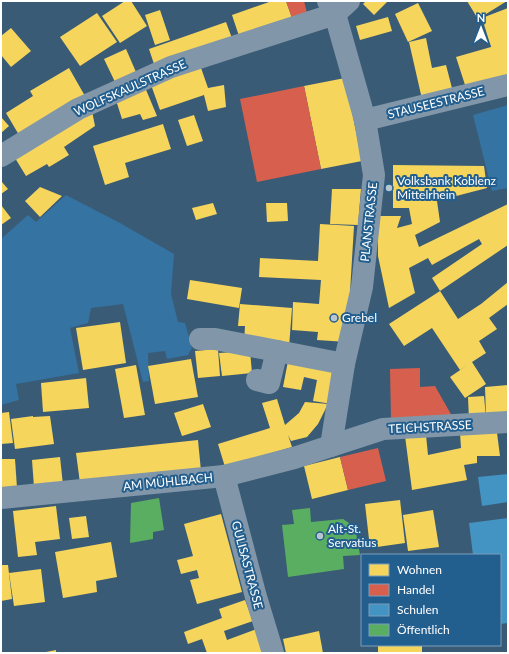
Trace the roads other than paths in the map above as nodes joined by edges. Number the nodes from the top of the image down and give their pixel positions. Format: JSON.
{"nodes":[{"id":1,"x":338,"y":5,"type":"edge"},
{"id":2,"x":508,"y":85,"type":"edge"},
{"id":3,"x":365,"y":120,"type":"junction"},
{"id":4,"x":1,"y":156,"type":"edge"},
{"id":5,"x":200,"y":339,"type":"dead end"},
{"id":6,"x":277,"y":351,"type":"junction"},
{"id":7,"x":344,"y":364,"type":"junction"},
{"id":8,"x":257,"y":380,"type":"dead end"},
{"id":9,"x":508,"y":422,"type":"edge"},
{"id":10,"x":331,"y":446,"type":"junction"},
{"id":11,"x":224,"y":476,"type":"junction"},
{"id":12,"x":1,"y":498,"type":"edge"},
{"id":13,"x":273,"y":653,"type":"edge"}],
"edges":[{"from":1,"to":3,"type":"street","name":"PLANSTRASSE"},
{"from":1,"to":4,"type":"street","name":"WOLFSKAULSTRASSE"},
{"from":2,"to":3,"type":"street","name":"STAUSEESTRASSE"},
{"from":3,"to":7,"type":"street","name":"PLANSTRASSE"},
{"from":5,"to":6,"type":"street"},
{"from":6,"to":7,"type":"street"},
{"from":6,"to":8,"type":"street"},
{"from":7,"to":10,"type":"street","name":"PLANSTRASSE"},
{"from":9,"to":10,"type":"street","name":"TEICHSTRASSE"},
{"from":10,"to":11,"type":"street","name":"AM MÜHLBACH"},
{"from":11,"to":12,"type":"street","name":"AM MÜHLBACH"},
{"from":11,"to":13,"type":"street","name":"GULISASTRASSE"}]}
